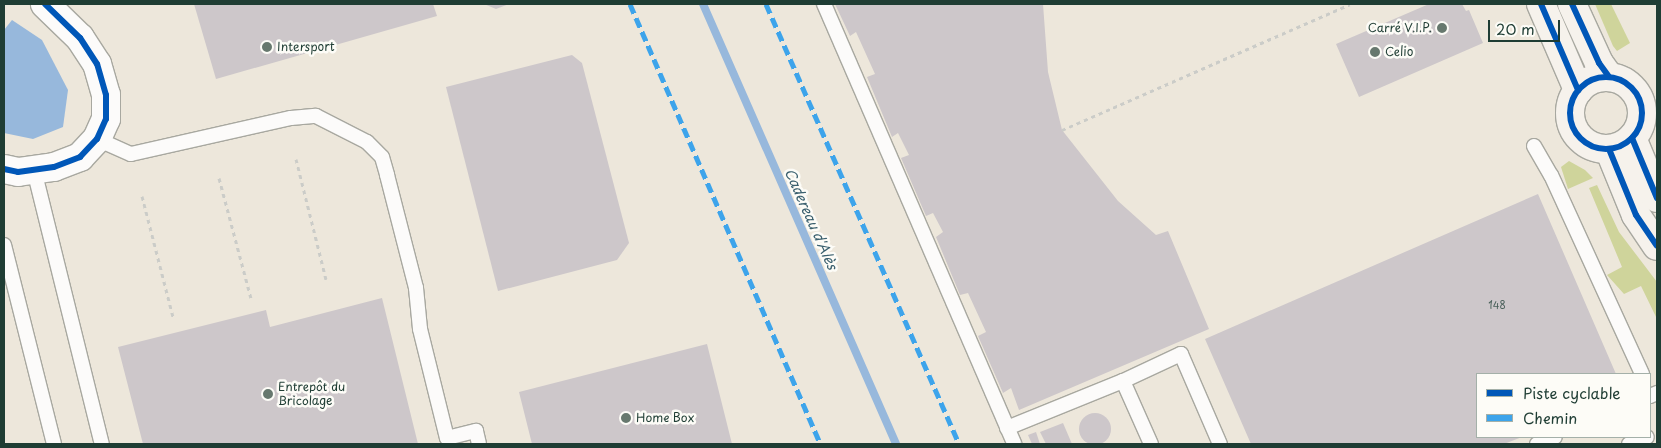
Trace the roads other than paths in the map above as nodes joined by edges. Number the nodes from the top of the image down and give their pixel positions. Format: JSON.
{"nodes":[{"id":1,"x":45,"y":4,"type":"edge"},
{"id":2,"x":824,"y":4,"type":"edge"},
{"id":3,"x":1541,"y":4,"type":"edge"},
{"id":4,"x":1572,"y":4,"type":"edge"},
{"id":5,"x":1610,"y":77,"type":"junction"},
{"id":6,"x":1578,"y":90,"type":"junction"},
{"id":7,"x":97,"y":139,"type":"junction"},
{"id":8,"x":1620,"y":144,"type":"junction"},
{"id":9,"x":1534,"y":146,"type":"dead end"},
{"id":10,"x":4,"y":169,"type":"edge"},
{"id":11,"x":34,"y":170,"type":"junction"},
{"id":12,"x":1657,"y":198,"type":"edge"},
{"id":13,"x":4,"y":245,"type":"edge"},
{"id":14,"x":1657,"y":246,"type":"edge"},
{"id":15,"x":1642,"y":373,"type":"edge"},
{"id":16,"x":1122,"y":380,"type":"junction"},
{"id":17,"x":1007,"y":428,"type":"junction"},
{"id":18,"x":1552,"y":438,"type":"edge"},
{"id":19,"x":1643,"y":438,"type":"edge"},
{"id":20,"x":54,"y":444,"type":"edge"},
{"id":21,"x":102,"y":444,"type":"edge"},
{"id":22,"x":479,"y":444,"type":"edge"},
{"id":23,"x":1014,"y":444,"type":"edge"},
{"id":24,"x":1151,"y":444,"type":"edge"},
{"id":25,"x":1220,"y":444,"type":"edge"},
{"id":26,"x":1537,"y":444,"type":"edge"},
{"id":27,"x":1629,"y":444,"type":"edge"}],
"edges":[{"from":1,"to":7,"type":"street"},
{"from":2,"to":17,"type":"lane"},
{"from":3,"to":6,"type":"street"},
{"from":4,"to":5,"type":"street"},
{"from":5,"to":6,"type":"street"},
{"from":5,"to":8,"type":"street"},
{"from":6,"to":8,"type":"street"},
{"from":7,"to":11,"type":"street"},
{"from":7,"to":22,"type":"lane"},
{"from":8,"to":12,"type":"street"},
{"from":8,"to":14,"type":"street"},
{"from":9,"to":15,"type":"lane"},
{"from":10,"to":11,"type":"street"},
{"from":11,"to":21,"type":"lane"},
{"from":13,"to":20,"type":"lane"},
{"from":16,"to":17,"type":"lane"},
{"from":16,"to":24,"type":"lane"},
{"from":16,"to":25,"type":"lane"},
{"from":17,"to":23,"type":"lane"},
{"from":18,"to":26,"type":"lane"},
{"from":19,"to":27,"type":"lane"}]}
